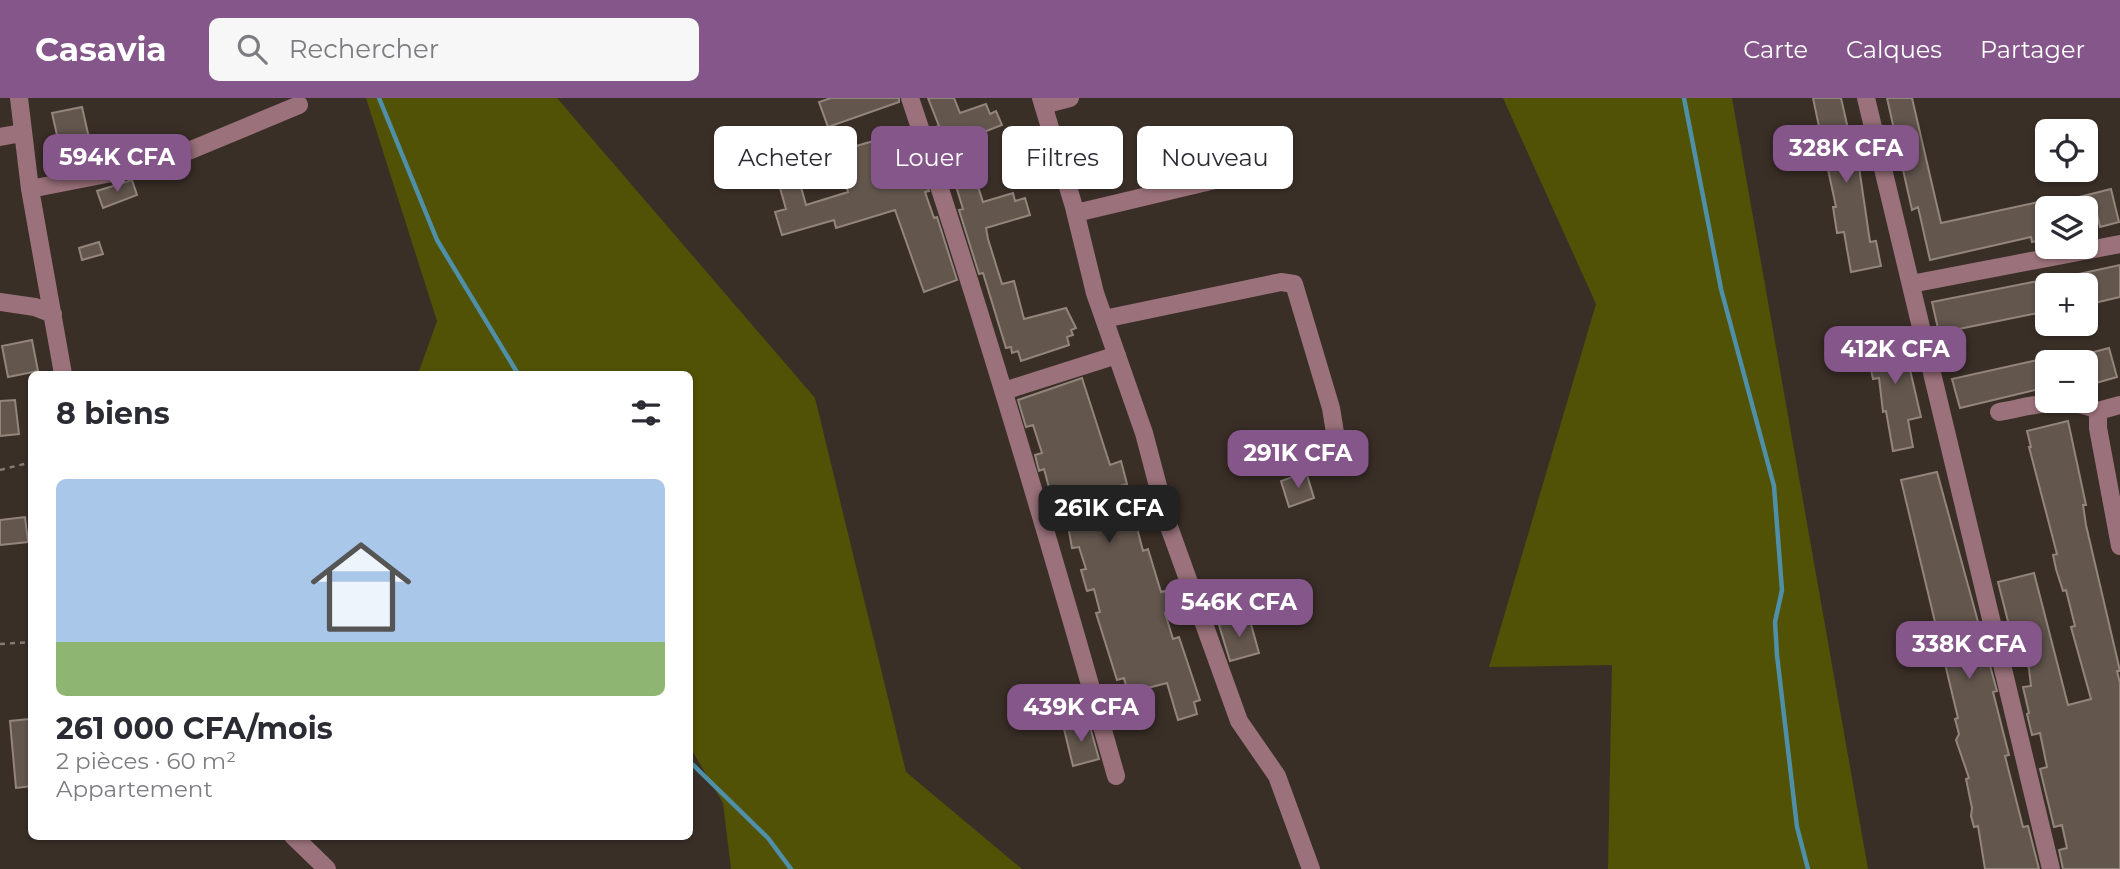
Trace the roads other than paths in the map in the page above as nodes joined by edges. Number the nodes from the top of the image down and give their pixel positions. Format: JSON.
{"nodes":[{"id":1,"x":19,"y":98,"type":"edge"},
{"id":2,"x":910,"y":98,"type":"edge"},
{"id":3,"x":1070,"y":98,"type":"edge"},
{"id":4,"x":1867,"y":98,"type":"edge"},
{"id":5,"x":1042,"y":101,"type":"edge"},
{"id":6,"x":299,"y":105,"type":"dead end"},
{"id":7,"x":22,"y":133,"type":"junction"},
{"id":8,"x":0,"y":137,"type":"edge"},
{"id":9,"x":30,"y":189,"type":"junction"},
{"id":10,"x":1177,"y":189,"type":"edge"},
{"id":11,"x":1076,"y":213,"type":"junction"},
{"id":12,"x":2120,"y":244,"type":"edge"},
{"id":13,"x":1911,"y":284,"type":"junction"},
{"id":14,"x":0,"y":302,"type":"edge"},
{"id":15,"x":53,"y":314,"type":"junction"},
{"id":16,"x":1104,"y":319,"type":"junction"},
{"id":17,"x":1117,"y":355,"type":"junction"},
{"id":18,"x":62,"y":371,"type":"edge"},
{"id":19,"x":1004,"y":391,"type":"junction"},
{"id":20,"x":2120,"y":405,"type":"edge"},
{"id":21,"x":2035,"y":406,"type":"edge"},
{"id":22,"x":2098,"y":411,"type":"edge"},
{"id":23,"x":1999,"y":412,"type":"dead end"},
{"id":24,"x":2098,"y":413,"type":"edge"},
{"id":25,"x":1337,"y":445,"type":"dead end"},
{"id":26,"x":2117,"y":505,"type":"edge"},
{"id":27,"x":2120,"y":545,"type":"edge"},
{"id":28,"x":1116,"y":776,"type":"dead end"},
{"id":29,"x":297,"y":840,"type":"edge"},
{"id":30,"x":327,"y":869,"type":"edge"},
{"id":31,"x":1311,"y":869,"type":"edge"},
{"id":32,"x":2050,"y":869,"type":"edge"}],
"edges":[{"from":1,"to":7,"type":"street"},
{"from":2,"to":19,"type":"street"},
{"from":3,"to":5,"type":"street"},
{"from":4,"to":13,"type":"street"},
{"from":5,"to":11,"type":"street"},
{"from":6,"to":9,"type":"street"},
{"from":7,"to":8,"type":"street"},
{"from":7,"to":9,"type":"street"},
{"from":9,"to":15,"type":"street"},
{"from":10,"to":11,"type":"street"},
{"from":11,"to":16,"type":"street"},
{"from":12,"to":13,"type":"street"},
{"from":13,"to":32,"type":"street"},
{"from":14,"to":15,"type":"street"},
{"from":15,"to":18,"type":"street"},
{"from":16,"to":17,"type":"street"},
{"from":16,"to":25,"type":"street"},
{"from":17,"to":19,"type":"street"},
{"from":17,"to":31,"type":"street"},
{"from":19,"to":28,"type":"street"},
{"from":20,"to":22,"type":"street"},
{"from":21,"to":23,"type":"street"},
{"from":24,"to":26,"type":"street"},
{"from":26,"to":27,"type":"street"},
{"from":29,"to":30,"type":"street"}]}
